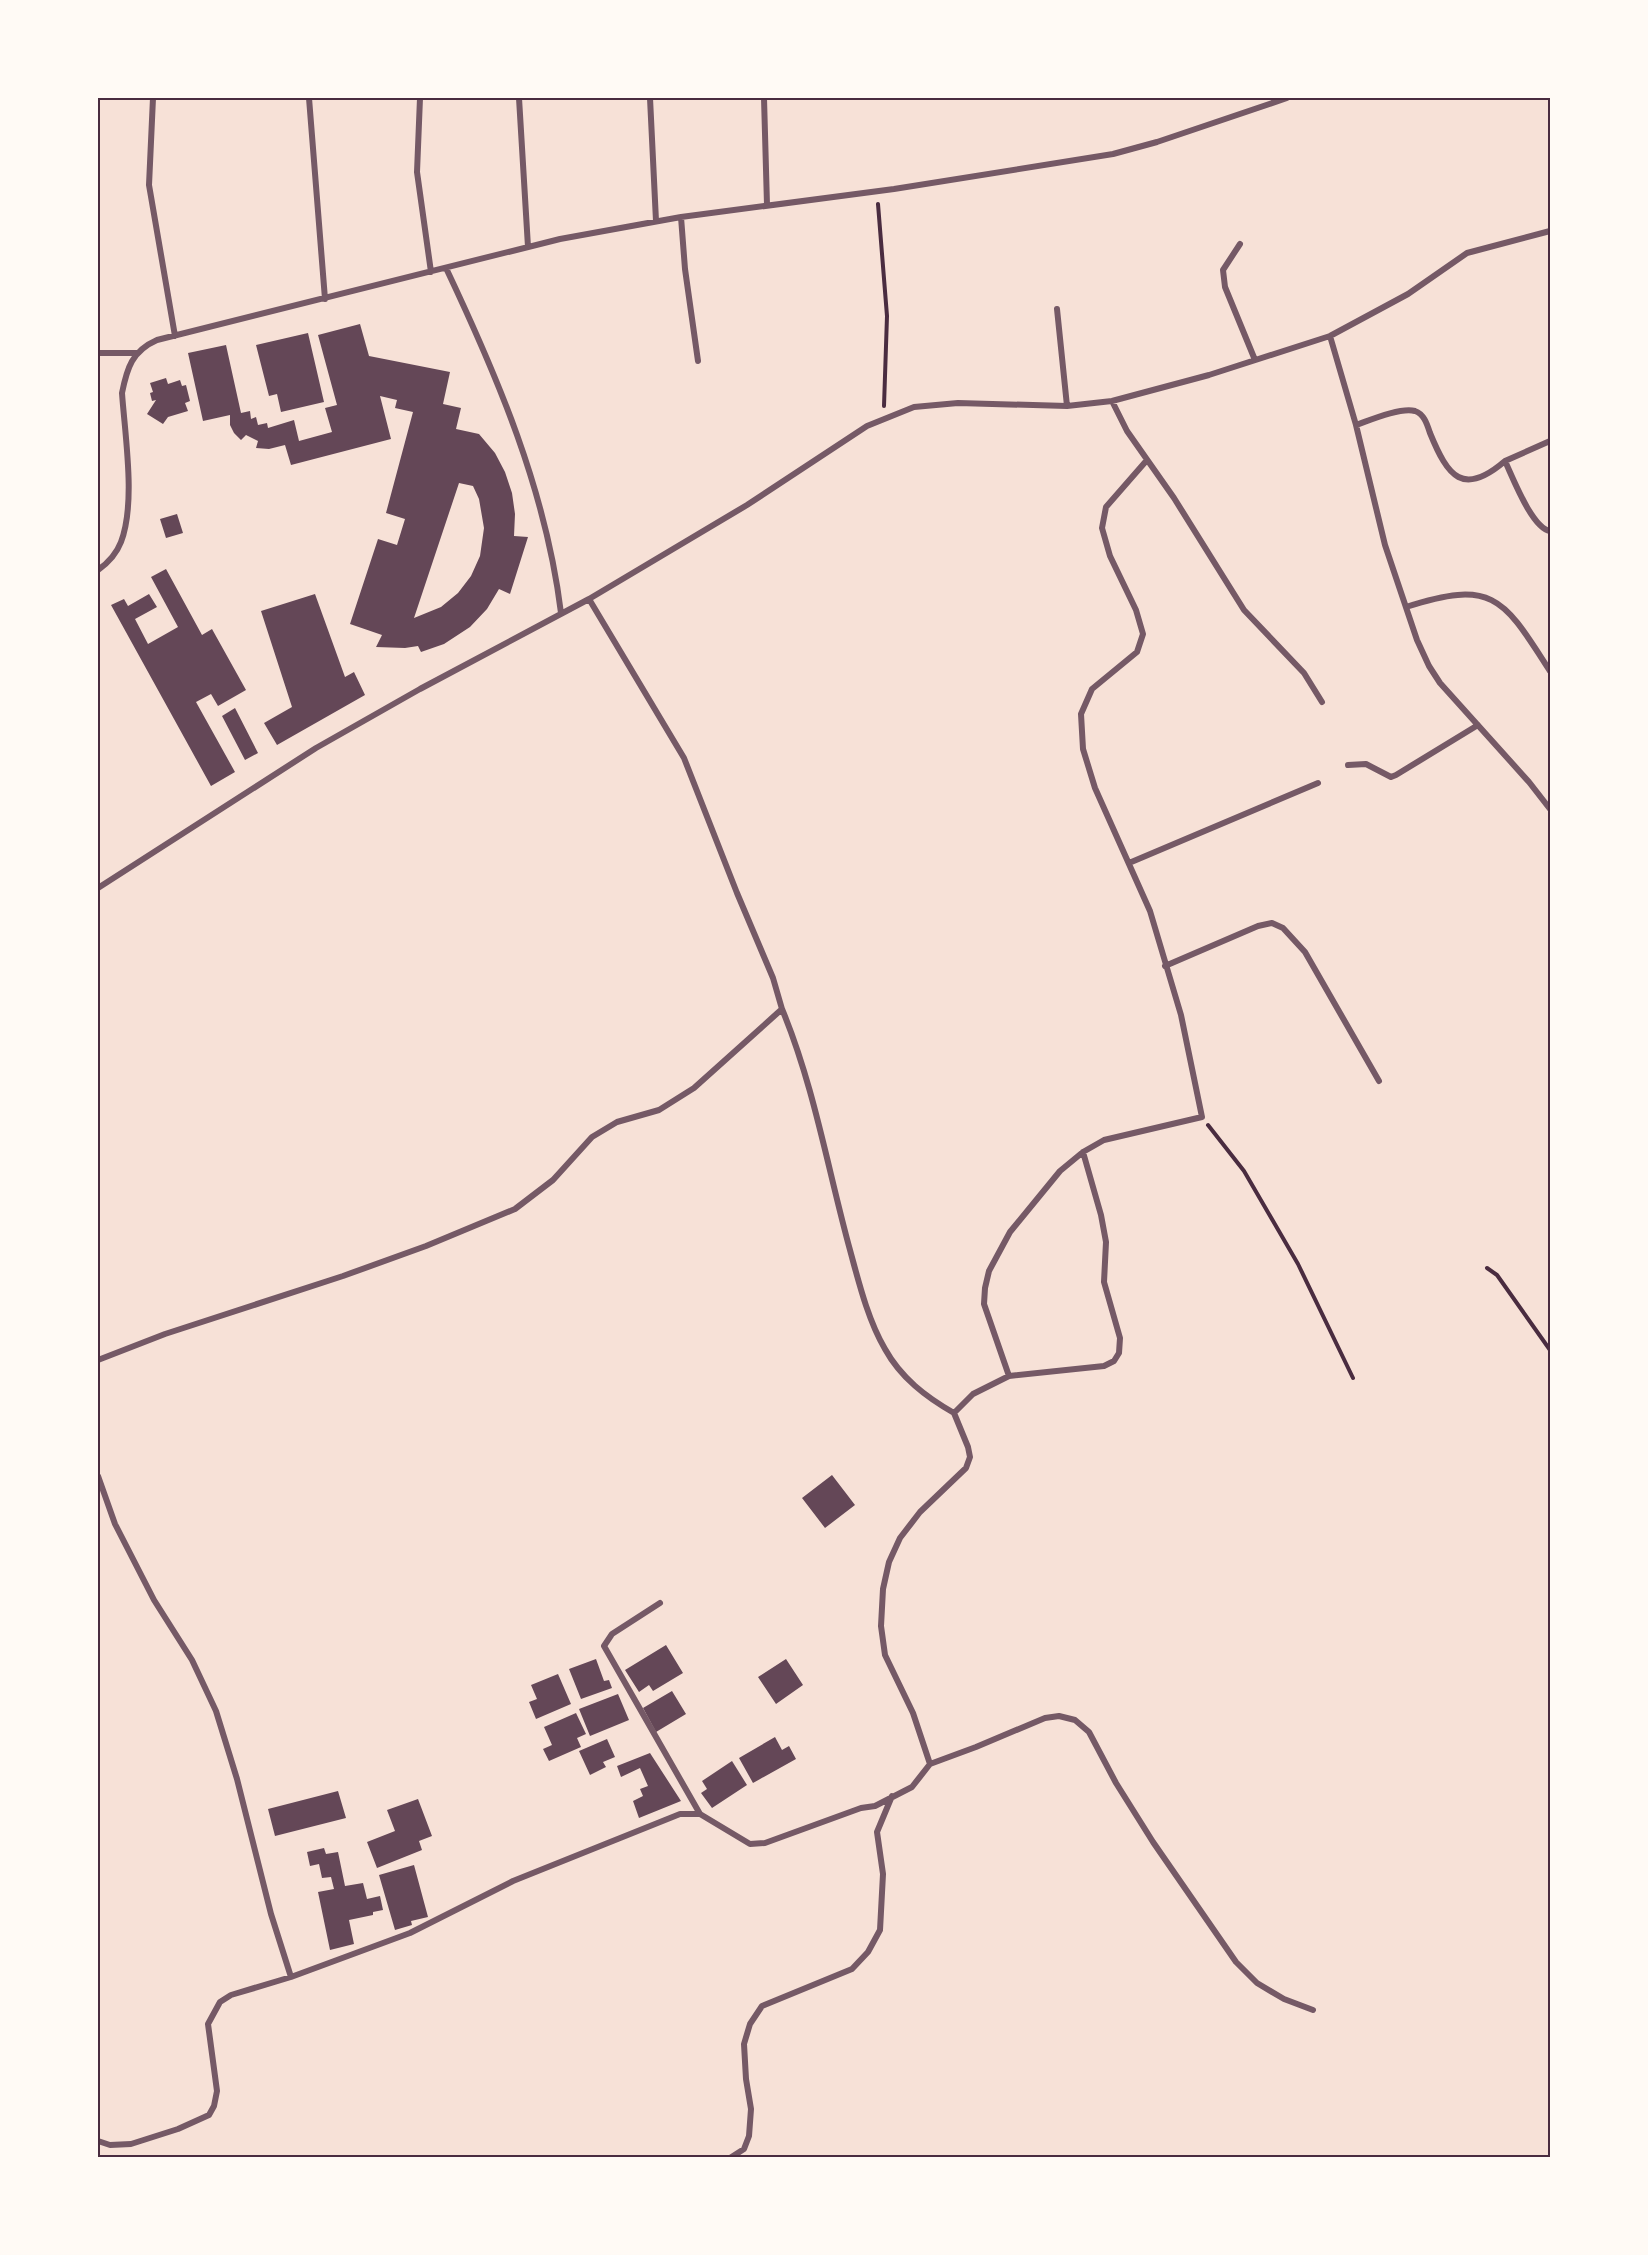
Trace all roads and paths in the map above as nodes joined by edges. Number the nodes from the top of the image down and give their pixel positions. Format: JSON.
{"nodes":[{"id":1,"x":153,"y":98,"type":"edge"},
{"id":2,"x":309,"y":98,"type":"edge"},
{"id":3,"x":420,"y":98,"type":"edge"},
{"id":4,"x":519,"y":98,"type":"edge"},
{"id":5,"x":650,"y":98,"type":"edge"},
{"id":6,"x":764,"y":98,"type":"edge"},
{"id":7,"x":1287,"y":98,"type":"edge"},
{"id":8,"x":877,"y":191,"type":"junction"},
{"id":9,"x":767,"y":205,"type":"junction"},
{"id":10,"x":681,"y":217,"type":"junction"},
{"id":11,"x":656,"y":221,"type":"junction"},
{"id":12,"x":1551,"y":231,"type":"edge"},
{"id":13,"x":1240,"y":244,"type":"dead end"},
{"id":14,"x":528,"y":247,"type":"junction"},
{"id":15,"x":446,"y":268,"type":"junction"},
{"id":16,"x":431,"y":272,"type":"junction"},
{"id":17,"x":325,"y":299,"type":"junction"},
{"id":18,"x":1057,"y":309,"type":"dead end"},
{"id":19,"x":175,"y":336,"type":"junction"},
{"id":20,"x":1330,"y":336,"type":"junction"},
{"id":21,"x":98,"y":353,"type":"edge"},
{"id":22,"x":137,"y":353,"type":"junction"},
{"id":23,"x":1255,"y":360,"type":"junction"},
{"id":24,"x":698,"y":361,"type":"dead end"},
{"id":25,"x":1112,"y":401,"type":"junction"},
{"id":26,"x":1067,"y":406,"type":"junction"},
{"id":27,"x":884,"y":418,"type":"junction"},
{"id":28,"x":1356,"y":425,"type":"junction"},
{"id":29,"x":1551,"y":441,"type":"edge"},
{"id":30,"x":1147,"y":460,"type":"junction"},
{"id":31,"x":1505,"y":461,"type":"junction"},
{"id":32,"x":1551,"y":531,"type":"edge"},
{"id":33,"x":98,"y":570,"type":"edge"},
{"id":34,"x":589,"y":599,"type":"junction"},
{"id":35,"x":1406,"y":607,"type":"junction"},
{"id":36,"x":561,"y":613,"type":"junction"},
{"id":37,"x":1551,"y":671,"type":"edge"},
{"id":38,"x":1322,"y":702,"type":"dead end"},
{"id":39,"x":1478,"y":725,"type":"junction"},
{"id":40,"x":1348,"y":765,"type":"dead end"},
{"id":41,"x":1318,"y":783,"type":"dead end"},
{"id":42,"x":1551,"y":809,"type":"edge"},
{"id":43,"x":1129,"y":863,"type":"junction"},
{"id":44,"x":98,"y":888,"type":"edge"},
{"id":45,"x":1166,"y":966,"type":"junction"},
{"id":46,"x":782,"y":1009,"type":"junction"},
{"id":47,"x":1379,"y":1081,"type":"dead end"},
{"id":48,"x":1202,"y":1117,"type":"junction"},
{"id":49,"x":1083,"y":1152,"type":"junction"},
{"id":50,"x":1487,"y":1268,"type":"dead end"},
{"id":51,"x":1551,"y":1350,"type":"edge"},
{"id":52,"x":98,"y":1360,"type":"edge"},
{"id":53,"x":1009,"y":1376,"type":"junction"},
{"id":54,"x":1353,"y":1378,"type":"dead end"},
{"id":55,"x":954,"y":1413,"type":"junction"},
{"id":56,"x":98,"y":1476,"type":"edge"},
{"id":57,"x":660,"y":1603,"type":"dead end"},
{"id":58,"x":930,"y":1764,"type":"junction"},
{"id":59,"x":892,"y":1796,"type":"junction"},
{"id":60,"x":700,"y":1814,"type":"junction"},
{"id":61,"x":291,"y":1977,"type":"junction"},
{"id":62,"x":1313,"y":2010,"type":"dead end"},
{"id":63,"x":98,"y":2141,"type":"edge"},
{"id":64,"x":730,"y":2157,"type":"edge"}],
"edges":[{"from":1,"to":19,"type":"street"},
{"from":2,"to":17,"type":"street"},
{"from":3,"to":16,"type":"street"},
{"from":4,"to":14,"type":"street"},
{"from":5,"to":11,"type":"street"},
{"from":6,"to":9,"type":"street"},
{"from":7,"to":8,"type":"street"},
{"from":8,"to":9,"type":"street"},
{"from":8,"to":27,"type":"path"},
{"from":9,"to":10,"type":"street"},
{"from":10,"to":11,"type":"street"},
{"from":10,"to":24,"type":"street"},
{"from":11,"to":14,"type":"street"},
{"from":12,"to":20,"type":"street"},
{"from":13,"to":23,"type":"street"},
{"from":14,"to":15,"type":"street"},
{"from":15,"to":16,"type":"street"},
{"from":15,"to":36,"type":"street"},
{"from":16,"to":17,"type":"street"},
{"from":17,"to":19,"type":"street"},
{"from":18,"to":26,"type":"street"},
{"from":19,"to":22,"type":"street"},
{"from":20,"to":23,"type":"street"},
{"from":20,"to":28,"type":"street"},
{"from":21,"to":22,"type":"street"},
{"from":22,"to":33,"type":"street"},
{"from":23,"to":25,"type":"street"},
{"from":25,"to":26,"type":"street"},
{"from":25,"to":30,"type":"street"},
{"from":26,"to":27,"type":"street"},
{"from":27,"to":34,"type":"street"},
{"from":28,"to":31,"type":"street"},
{"from":28,"to":35,"type":"street"},
{"from":29,"to":31,"type":"street"},
{"from":30,"to":38,"type":"street"},
{"from":30,"to":43,"type":"street"},
{"from":31,"to":32,"type":"street"},
{"from":34,"to":36,"type":"street"},
{"from":34,"to":46,"type":"street"},
{"from":35,"to":37,"type":"street"},
{"from":35,"to":39,"type":"street"},
{"from":36,"to":44,"type":"street"},
{"from":39,"to":40,"type":"street"},
{"from":39,"to":42,"type":"street"},
{"from":41,"to":43,"type":"street"},
{"from":43,"to":45,"type":"street"},
{"from":45,"to":47,"type":"street"},
{"from":45,"to":48,"type":"street"},
{"from":46,"to":52,"type":"street"},
{"from":46,"to":55,"type":"street"},
{"from":48,"to":49,"type":"street"},
{"from":48,"to":54,"type":"path"},
{"from":49,"to":53,"type":"street"},
{"from":49,"to":53,"type":"street"},
{"from":50,"to":51,"type":"path"},
{"from":53,"to":55,"type":"street"},
{"from":55,"to":58,"type":"street"},
{"from":56,"to":61,"type":"street"},
{"from":57,"to":60,"type":"street"},
{"from":58,"to":59,"type":"street"},
{"from":58,"to":62,"type":"street"},
{"from":59,"to":60,"type":"street"},
{"from":59,"to":64,"type":"street"},
{"from":60,"to":61,"type":"street"},
{"from":61,"to":63,"type":"street"}]}
